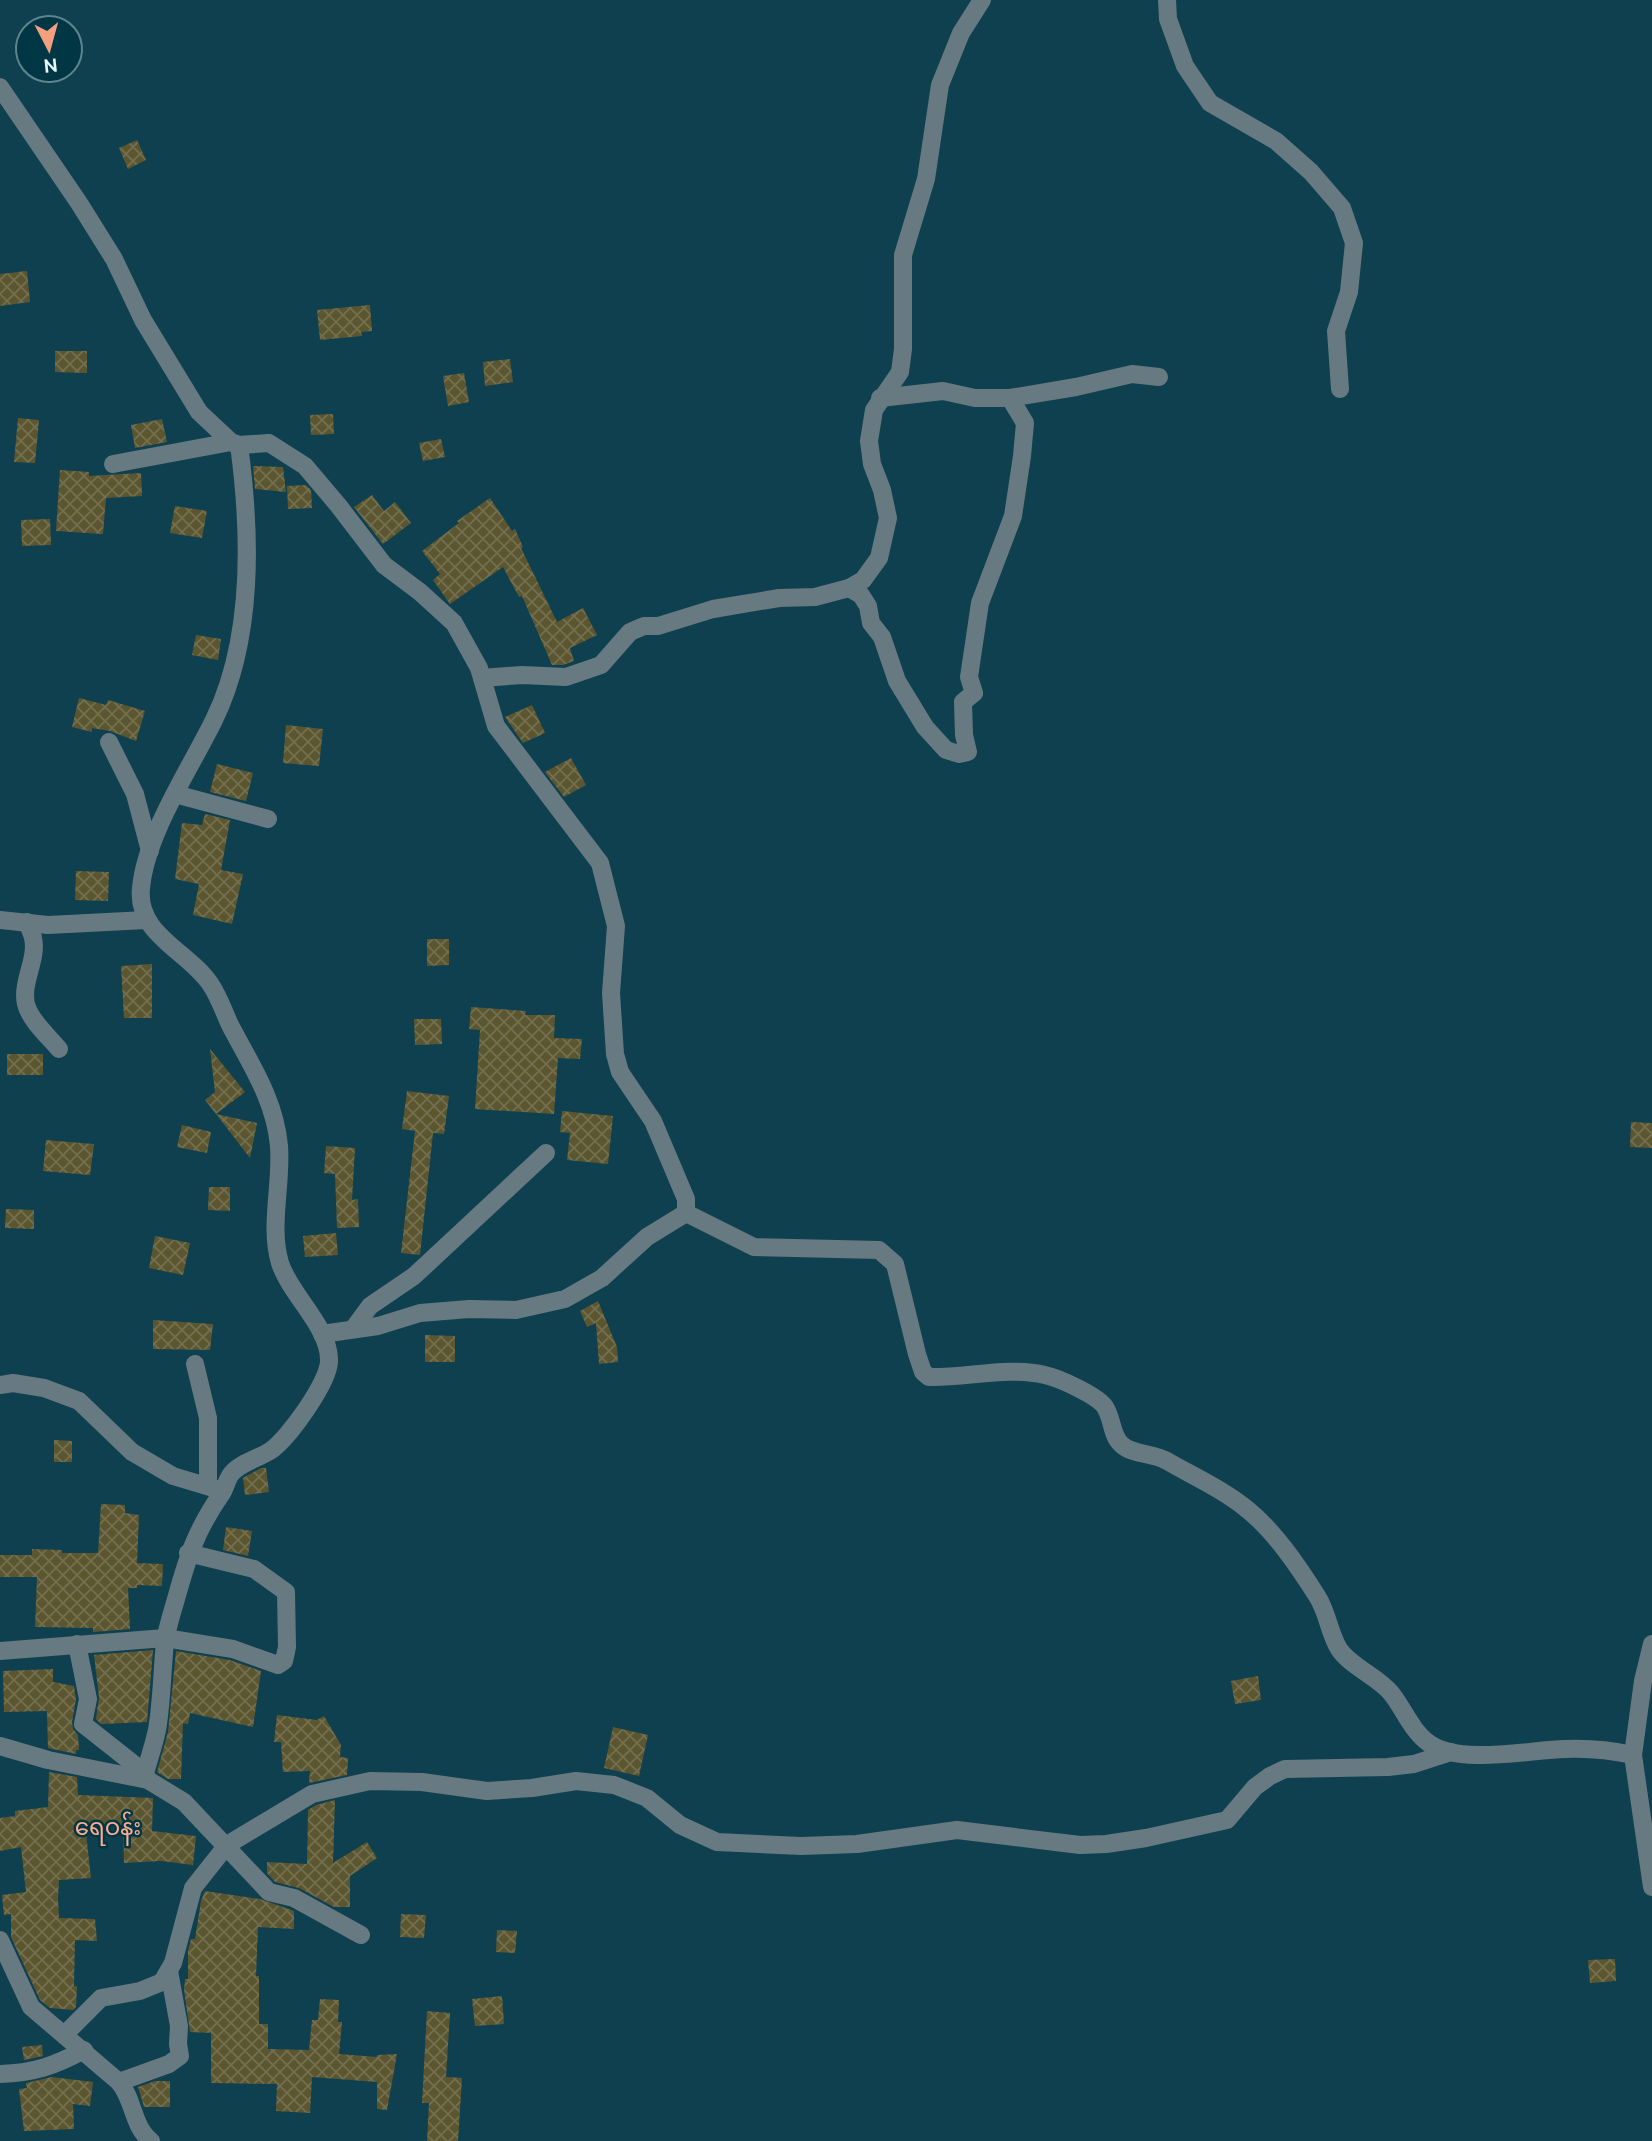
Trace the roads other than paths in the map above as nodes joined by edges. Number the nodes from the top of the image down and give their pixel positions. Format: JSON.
{"nodes":[{"id":1,"x":982,"y":0,"type":"edge"},
{"id":2,"x":1167,"y":0,"type":"edge"},
{"id":3,"x":0,"y":87,"type":"edge"},
{"id":4,"x":1159,"y":377,"type":"dead end"},
{"id":5,"x":1339,"y":389,"type":"dead end"},
{"id":6,"x":880,"y":398,"type":"junction"},
{"id":7,"x":1010,"y":398,"type":"junction"},
{"id":8,"x":235,"y":444,"type":"junction"},
{"id":9,"x":113,"y":464,"type":"dead end"},
{"id":10,"x":849,"y":588,"type":"junction"},
{"id":11,"x":482,"y":678,"type":"junction"},
{"id":12,"x":109,"y":742,"type":"dead end"},
{"id":13,"x":175,"y":794,"type":"junction"},
{"id":14,"x":268,"y":818,"type":"dead end"},
{"id":15,"x":150,"y":851,"type":"junction"},
{"id":16,"x":0,"y":920,"type":"edge"},
{"id":17,"x":146,"y":920,"type":"junction"},
{"id":18,"x":27,"y":922,"type":"junction"},
{"id":19,"x":59,"y":1049,"type":"dead end"},
{"id":20,"x":546,"y":1153,"type":"dead end"},
{"id":21,"x":686,"y":1213,"type":"junction"},
{"id":22,"x":352,"y":1329,"type":"junction"},
{"id":23,"x":322,"y":1335,"type":"junction"},
{"id":24,"x":195,"y":1364,"type":"dead end"},
{"id":25,"x":0,"y":1385,"type":"edge"},
{"id":26,"x":216,"y":1488,"type":"junction"},
{"id":27,"x":188,"y":1553,"type":"junction"},
{"id":28,"x":165,"y":1638,"type":"junction"},
{"id":29,"x":77,"y":1644,"type":"junction"},
{"id":30,"x":1652,"y":1644,"type":"edge"},
{"id":31,"x":0,"y":1651,"type":"edge"},
{"id":32,"x":0,"y":1746,"type":"edge"},
{"id":33,"x":1451,"y":1752,"type":"junction"},
{"id":34,"x":1633,"y":1755,"type":"junction"},
{"id":35,"x":147,"y":1776,"type":"junction"},
{"id":36,"x":227,"y":1845,"type":"junction"},
{"id":37,"x":1652,"y":1887,"type":"edge"},
{"id":38,"x":361,"y":1935,"type":"dead end"},
{"id":39,"x":2,"y":1949,"type":"edge"},
{"id":40,"x":169,"y":1971,"type":"junction"},
{"id":41,"x":65,"y":2034,"type":"junction"},
{"id":42,"x":84,"y":2050,"type":"junction"},
{"id":43,"x":0,"y":2074,"type":"edge"},
{"id":44,"x":119,"y":2082,"type":"junction"},
{"id":45,"x":151,"y":2141,"type":"edge"}],
"edges":[{"from":1,"to":6,"type":"street"},
{"from":2,"to":5,"type":"street"},
{"from":3,"to":8,"type":"street"},
{"from":4,"to":7,"type":"street"},
{"from":6,"to":7,"type":"street"},
{"from":6,"to":10,"type":"street"},
{"from":7,"to":10,"type":"street"},
{"from":8,"to":9,"type":"street"},
{"from":8,"to":11,"type":"street"},
{"from":8,"to":13,"type":"street"},
{"from":10,"to":11,"type":"street"},
{"from":11,"to":21,"type":"street"},
{"from":12,"to":15,"type":"street"},
{"from":13,"to":14,"type":"street"},
{"from":13,"to":15,"type":"street"},
{"from":15,"to":17,"type":"street"},
{"from":16,"to":18,"type":"street"},
{"from":17,"to":18,"type":"street"},
{"from":17,"to":23,"type":"street"},
{"from":18,"to":19,"type":"street"},
{"from":20,"to":22,"type":"street"},
{"from":21,"to":22,"type":"street"},
{"from":21,"to":33,"type":"street"},
{"from":22,"to":23,"type":"street"},
{"from":23,"to":26,"type":"street"},
{"from":24,"to":26,"type":"street"},
{"from":25,"to":26,"type":"street"},
{"from":26,"to":27,"type":"street"},
{"from":27,"to":28,"type":"street"},
{"from":27,"to":28,"type":"street"},
{"from":28,"to":29,"type":"street"},
{"from":28,"to":35,"type":"street"},
{"from":29,"to":31,"type":"street"},
{"from":29,"to":35,"type":"street"},
{"from":30,"to":34,"type":"street"},
{"from":32,"to":35,"type":"street"},
{"from":33,"to":34,"type":"street"},
{"from":33,"to":36,"type":"street"},
{"from":34,"to":37,"type":"street"},
{"from":35,"to":36,"type":"street"},
{"from":36,"to":38,"type":"street"},
{"from":36,"to":40,"type":"street"},
{"from":39,"to":41,"type":"street"},
{"from":40,"to":41,"type":"street"},
{"from":40,"to":44,"type":"street"},
{"from":41,"to":42,"type":"street"},
{"from":42,"to":43,"type":"street"},
{"from":42,"to":44,"type":"street"},
{"from":44,"to":45,"type":"street"}]}
